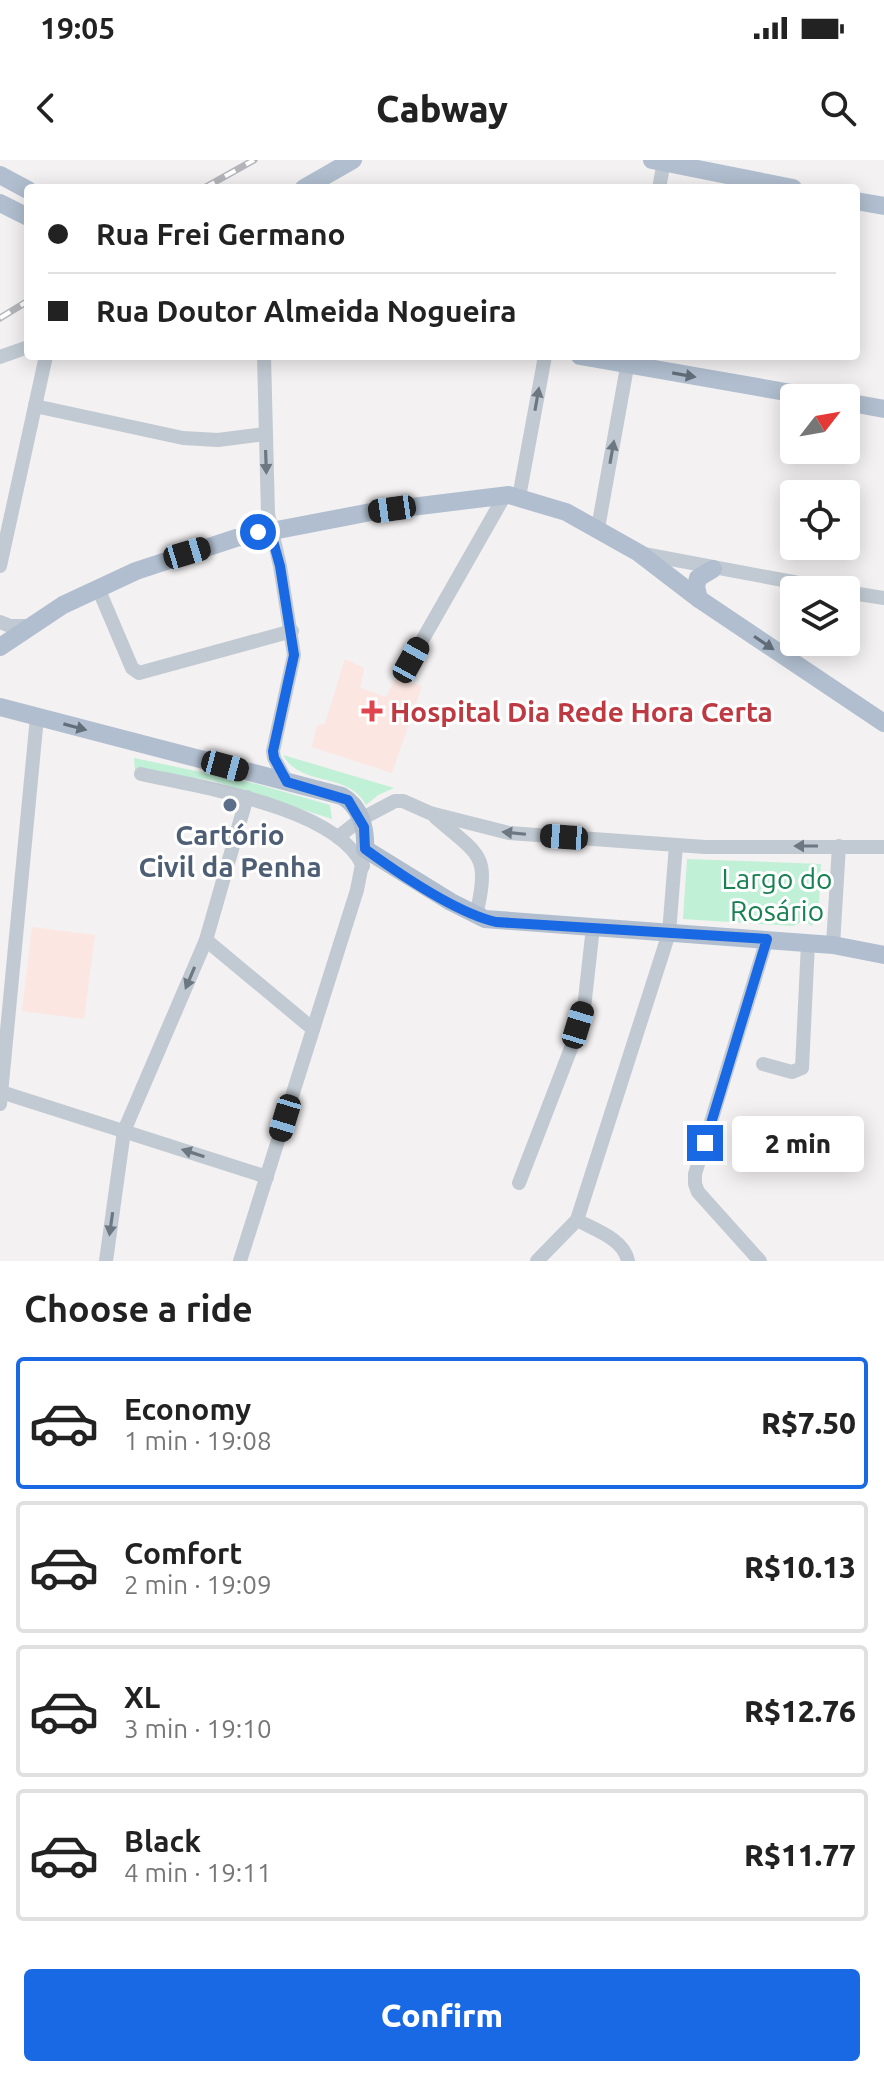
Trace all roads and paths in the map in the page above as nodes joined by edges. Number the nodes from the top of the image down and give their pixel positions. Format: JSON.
{"nodes":[{"id":1,"x":353,"y":160,"type":"edge"},
{"id":2,"x":658,"y":161,"type":"edge"},
{"id":3,"x":0,"y":175,"type":"edge"},
{"id":4,"x":311,"y":184,"type":"edge"},
{"id":5,"x":659,"y":184,"type":"edge"},
{"id":6,"x":773,"y":184,"type":"edge"},
{"id":7,"x":24,"y":188,"type":"edge"},
{"id":8,"x":860,"y":202,"type":"edge"},
{"id":9,"x":0,"y":203,"type":"edge"},
{"id":10,"x":884,"y":206,"type":"edge"},
{"id":11,"x":24,"y":215,"type":"edge"},
{"id":12,"x":24,"y":348,"type":"edge"},
{"id":13,"x":0,"y":357,"type":"edge"},
{"id":14,"x":45,"y":360,"type":"edge"},
{"id":15,"x":264,"y":360,"type":"edge"},
{"id":16,"x":544,"y":360,"type":"edge"},
{"id":17,"x":628,"y":360,"type":"edge"},
{"id":18,"x":780,"y":390,"type":"edge"},
{"id":19,"x":860,"y":405,"type":"edge"},
{"id":20,"x":35,"y":406,"type":"junction"},
{"id":21,"x":884,"y":409,"type":"edge"},
{"id":22,"x":265,"y":434,"type":"junction"},
{"id":23,"x":512,"y":496,"type":"junction"},
{"id":24,"x":598,"y":528,"type":"junction"},
{"id":25,"x":270,"y":530,"type":"junction"},
{"id":26,"x":639,"y":553,"type":"junction"},
{"id":27,"x":0,"y":566,"type":"edge"},
{"id":28,"x":713,"y":569,"type":"junction"},
{"id":29,"x":780,"y":580,"type":"edge"},
{"id":30,"x":98,"y":588,"type":"junction"},
{"id":31,"x":860,"y":594,"type":"edge"},
{"id":32,"x":884,"y":598,"type":"edge"},
{"id":33,"x":699,"y":599,"type":"junction"},
{"id":34,"x":0,"y":622,"type":"edge"},
{"id":35,"x":28,"y":626,"type":"junction"},
{"id":36,"x":292,"y":631,"type":"junction"},
{"id":37,"x":0,"y":647,"type":"edge"},
{"id":38,"x":411,"y":660,"type":"dead end"},
{"id":39,"x":0,"y":707,"type":"edge"},
{"id":40,"x":37,"y":717,"type":"junction"},
{"id":41,"x":884,"y":723,"type":"edge"},
{"id":42,"x":141,"y":774,"type":"dead end"},
{"id":43,"x":287,"y":782,"type":"junction"},
{"id":44,"x":247,"y":797,"type":"junction"},
{"id":45,"x":430,"y":813,"type":"junction"},
{"id":46,"x":361,"y":819,"type":"junction"},
{"id":47,"x":338,"y":837,"type":"junction"},
{"id":48,"x":676,"y":845,"type":"junction"},
{"id":49,"x":839,"y":846,"type":"junction"},
{"id":50,"x":884,"y":847,"type":"edge"},
{"id":51,"x":369,"y":858,"type":"junction"},
{"id":52,"x":476,"y":916,"type":"junction"},
{"id":53,"x":593,"y":927,"type":"junction"},
{"id":54,"x":669,"y":933,"type":"junction"},
{"id":55,"x":767,"y":939,"type":"junction"},
{"id":56,"x":206,"y":940,"type":"junction"},
{"id":57,"x":808,"y":943,"type":"junction"},
{"id":58,"x":833,"y":945,"type":"junction"},
{"id":59,"x":884,"y":955,"type":"edge"},
{"id":60,"x":4,"y":1016,"type":"edge"},
{"id":61,"x":313,"y":1029,"type":"junction"},
{"id":62,"x":763,"y":1064,"type":"dead end"},
{"id":63,"x":1,"y":1098,"type":"edge"},
{"id":64,"x":124,"y":1131,"type":"junction"},
{"id":65,"x":267,"y":1177,"type":"junction"},
{"id":66,"x":519,"y":1183,"type":"dead end"},
{"id":67,"x":577,"y":1220,"type":"junction"},
{"id":68,"x":106,"y":1261,"type":"edge"},
{"id":69,"x":240,"y":1261,"type":"edge"},
{"id":70,"x":537,"y":1261,"type":"edge"},
{"id":71,"x":628,"y":1261,"type":"edge"},
{"id":72,"x":760,"y":1261,"type":"edge"}],
"edges":[{"from":1,"to":4,"type":"main road"},
{"from":2,"to":5,"type":"street"},
{"from":2,"to":6,"type":"main road"},
{"from":3,"to":7,"type":"main road"},
{"from":8,"to":10,"type":"main road"},
{"from":9,"to":11,"type":"main road"},
{"from":12,"to":13,"type":"street"},
{"from":14,"to":20,"type":"street"},
{"from":15,"to":22,"type":"street"},
{"from":23,"to":16,"type":"street","one_way":true},
{"from":17,"to":18,"type":"main road","one_way":true},
{"from":24,"to":17,"type":"street","one_way":true},
{"from":19,"to":21,"type":"main road"},
{"from":20,"to":22,"type":"street"},
{"from":20,"to":27,"type":"street"},
{"from":22,"to":25,"type":"street","one_way":true},
{"from":23,"to":24,"type":"main road"},
{"from":23,"to":25,"type":"main road"},
{"from":23,"to":38,"type":"street"},
{"from":24,"to":26,"type":"main road"},
{"from":25,"to":30,"type":"main road"},
{"from":25,"to":36,"type":"street"},
{"from":26,"to":28,"type":"street"},
{"from":26,"to":33,"type":"main road"},
{"from":28,"to":29,"type":"street"},
{"from":28,"to":33,"type":"main road"},
{"from":30,"to":35,"type":"main road"},
{"from":30,"to":36,"type":"street"},
{"from":31,"to":32,"type":"street"},
{"from":33,"to":41,"type":"main road","one_way":true},
{"from":34,"to":35,"type":"street"},
{"from":35,"to":37,"type":"main road"},
{"from":36,"to":43,"type":"street"},
{"from":39,"to":40,"type":"main road"},
{"from":40,"to":43,"type":"main road","one_way":true},
{"from":40,"to":60,"type":"street"},
{"from":42,"to":44,"type":"street"},
{"from":43,"to":46,"type":"main road"},
{"from":44,"to":47,"type":"street"},
{"from":44,"to":56,"type":"street"},
{"from":45,"to":46,"type":"street"},
{"from":48,"to":45,"type":"street","one_way":true},
{"from":45,"to":52,"type":"street"},
{"from":46,"to":47,"type":"street"},
{"from":46,"to":51,"type":"main road"},
{"from":47,"to":51,"type":"street"},
{"from":49,"to":48,"type":"street","one_way":true},
{"from":48,"to":54,"type":"street"},
{"from":49,"to":50,"type":"street"},
{"from":49,"to":58,"type":"street"},
{"from":51,"to":52,"type":"main road"},
{"from":51,"to":61,"type":"street"},
{"from":52,"to":53,"type":"main road"},
{"from":53,"to":54,"type":"main road"},
{"from":53,"to":66,"type":"street"},
{"from":54,"to":55,"type":"main road"},
{"from":54,"to":67,"type":"street"},
{"from":55,"to":57,"type":"main road"},
{"from":55,"to":72,"type":"street"},
{"from":56,"to":61,"type":"street"},
{"from":56,"to":64,"type":"street","one_way":true},
{"from":57,"to":58,"type":"main road"},
{"from":57,"to":62,"type":"street"},
{"from":58,"to":59,"type":"main road"},
{"from":60,"to":63,"type":"street"},
{"from":61,"to":65,"type":"street"},
{"from":63,"to":64,"type":"street"},
{"from":65,"to":64,"type":"street","one_way":true},
{"from":64,"to":68,"type":"street","one_way":true},
{"from":65,"to":69,"type":"street"},
{"from":67,"to":70,"type":"street"},
{"from":67,"to":71,"type":"street"}]}
